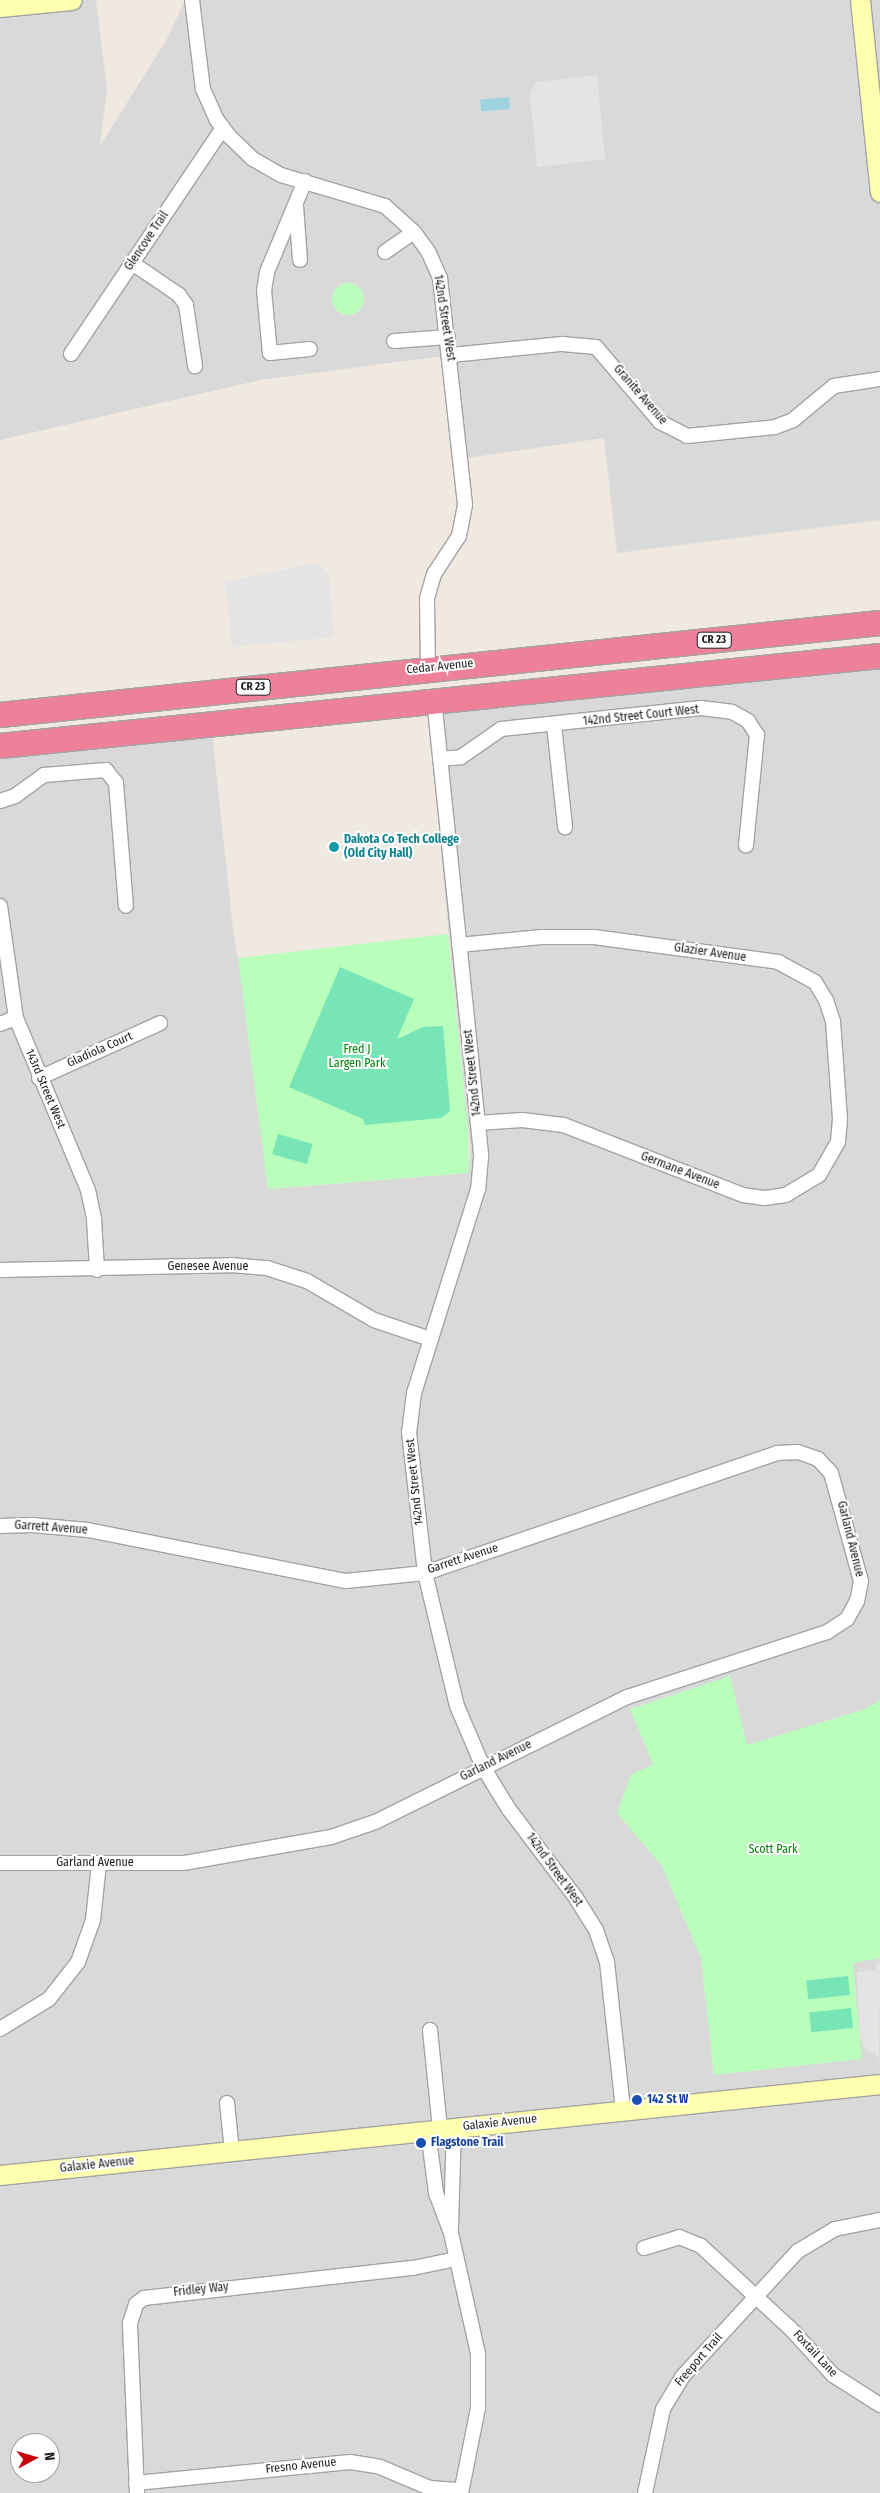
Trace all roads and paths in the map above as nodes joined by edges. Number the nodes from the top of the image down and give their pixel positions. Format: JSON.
{"nodes":[{"id":1,"x":72,"y":0,"type":"edge"},
{"id":2,"x":192,"y":0,"type":"edge"},
{"id":3,"x":860,"y":0,"type":"edge"},
{"id":4,"x":0,"y":7,"type":"edge"},
{"id":5,"x":223,"y":128,"type":"junction"},
{"id":6,"x":305,"y":181,"type":"junction"},
{"id":7,"x":880,"y":192,"type":"edge"},
{"id":8,"x":296,"y":202,"type":"junction"},
{"id":9,"x":414,"y":232,"type":"junction"},
{"id":10,"x":385,"y":252,"type":"dead end"},
{"id":11,"x":300,"y":260,"type":"dead end"},
{"id":12,"x":132,"y":263,"type":"junction"},
{"id":13,"x":448,"y":337,"type":"junction"},
{"id":14,"x":394,"y":342,"type":"dead end"},
{"id":15,"x":310,"y":349,"type":"dead end"},
{"id":16,"x":71,"y":354,"type":"dead end"},
{"id":17,"x":451,"y":355,"type":"junction"},
{"id":18,"x":195,"y":366,"type":"dead end"},
{"id":19,"x":880,"y":379,"type":"edge"},
{"id":20,"x":880,"y":623,"type":"edge"},
{"id":21,"x":562,"y":655,"type":"junction"},
{"id":22,"x":880,"y":656,"type":"edge"},
{"id":23,"x":428,"y":668,"type":"junction"},
{"id":24,"x":434,"y":699,"type":"junction"},
{"id":25,"x":0,"y":715,"type":"edge"},
{"id":26,"x":266,"y":717,"type":"junction"},
{"id":27,"x":554,"y":725,"type":"junction"},
{"id":28,"x":0,"y":746,"type":"edge"},
{"id":29,"x":440,"y":759,"type":"junction"},
{"id":30,"x":0,"y":801,"type":"edge"},
{"id":31,"x":565,"y":827,"type":"dead end"},
{"id":32,"x":746,"y":845,"type":"dead end"},
{"id":33,"x":126,"y":906,"type":"dead end"},
{"id":34,"x":0,"y":914,"type":"edge"},
{"id":35,"x":459,"y":946,"type":"junction"},
{"id":36,"x":16,"y":1018,"type":"junction"},
{"id":37,"x":160,"y":1023,"type":"dead end"},
{"id":38,"x":0,"y":1024,"type":"edge"},
{"id":39,"x":39,"y":1078,"type":"junction"},
{"id":40,"x":840,"y":1119,"type":"joint"},
{"id":41,"x":478,"y":1123,"type":"junction"},
{"id":42,"x":0,"y":1270,"type":"edge"},
{"id":43,"x":97,"y":1270,"type":"junction"},
{"id":44,"x":430,"y":1339,"type":"junction"},
{"id":45,"x":838,"y":1491,"type":"joint"},
{"id":46,"x":0,"y":1526,"type":"edge"},
{"id":47,"x":425,"y":1573,"type":"junction"},
{"id":48,"x":483,"y":1767,"type":"junction"},
{"id":49,"x":0,"y":1863,"type":"edge"},
{"id":50,"x":99,"y":1864,"type":"junction"},
{"id":51,"x":0,"y":2029,"type":"edge"},
{"id":52,"x":430,"y":2030,"type":"dead end"},
{"id":53,"x":880,"y":2084,"type":"edge"},
{"id":54,"x":226,"y":2103,"type":"dead end"},
{"id":55,"x":623,"y":2110,"type":"junction"},
{"id":56,"x":441,"y":2129,"type":"junction"},
{"id":57,"x":232,"y":2151,"type":"junction"},
{"id":58,"x":0,"y":2175,"type":"edge"},
{"id":59,"x":880,"y":2220,"type":"edge"},
{"id":60,"x":451,"y":2233,"type":"junction"},
{"id":61,"x":644,"y":2248,"type":"dead end"},
{"id":62,"x":456,"y":2259,"type":"junction"},
{"id":63,"x":756,"y":2295,"type":"junction"},
{"id":64,"x":880,"y":2405,"type":"edge"},
{"id":65,"x":137,"y":2488,"type":"edge"},
{"id":66,"x":461,"y":2491,"type":"edge"},
{"id":67,"x":650,"y":2492,"type":"edge"}],
"edges":[{"from":1,"to":4,"type":"street"},
{"from":2,"to":5,"type":"street","name":"142nd Street West"},
{"from":3,"to":7,"type":"street"},
{"from":5,"to":6,"type":"street","name":"142nd Street West"},
{"from":5,"to":12,"type":"street","name":"Glencove Trail"},
{"from":6,"to":8,"type":"street"},
{"from":6,"to":9,"type":"street","name":"142nd Street West"},
{"from":8,"to":11,"type":"street"},
{"from":8,"to":15,"type":"street"},
{"from":9,"to":10,"type":"street"},
{"from":9,"to":13,"type":"street","name":"142nd Street West"},
{"from":12,"to":16,"type":"street","name":"Glencove Trail"},
{"from":12,"to":18,"type":"street"},
{"from":13,"to":14,"type":"street"},
{"from":13,"to":17,"type":"street","name":"142nd Street West"},
{"from":17,"to":19,"type":"street","name":"Granite Avenue"},
{"from":17,"to":23,"type":"street","name":"142nd Street West"},
{"from":20,"to":21,"type":"highway","name":"Cedar Avenue","number":"CR 23"},
{"from":21,"to":23,"type":"highway","name":"Cedar Avenue","number":"CR 23"},
{"from":21,"to":24,"type":"highway"},
{"from":22,"to":24,"type":"highway"},
{"from":23,"to":25,"type":"highway","name":"Cedar Avenue","number":"CR 23"},
{"from":23,"to":26,"type":"highway"},
{"from":24,"to":26,"type":"highway"},
{"from":24,"to":29,"type":"street","name":"142nd Street West"},
{"from":26,"to":28,"type":"highway"},
{"from":27,"to":29,"type":"street","name":"142nd Street Court West"},
{"from":27,"to":31,"type":"street"},
{"from":27,"to":32,"type":"street","name":"142nd Street Court West"},
{"from":29,"to":35,"type":"street","name":"142nd Street West"},
{"from":30,"to":33,"type":"street"},
{"from":34,"to":36,"type":"street","name":"143rd Street West"},
{"from":35,"to":40,"type":"street","name":"Glazier Avenue"},
{"from":35,"to":41,"type":"street","name":"142nd Street West"},
{"from":36,"to":38,"type":"street"},
{"from":36,"to":39,"type":"street","name":"143rd Street West"},
{"from":37,"to":39,"type":"street","name":"Gladiola Court"},
{"from":39,"to":43,"type":"street","name":"143rd Street West"},
{"from":40,"to":41,"type":"street","name":"Germane Avenue"},
{"from":41,"to":44,"type":"street","name":"142nd Street West"},
{"from":42,"to":43,"type":"street","name":"Genesee Avenue"},
{"from":43,"to":44,"type":"street","name":"Genesee Avenue"},
{"from":44,"to":47,"type":"street","name":"142nd Street West"},
{"from":45,"to":47,"type":"street","name":"Garrett Avenue"},
{"from":45,"to":48,"type":"street","name":"Garland Avenue"},
{"from":46,"to":47,"type":"street","name":"Garrett Avenue"},
{"from":47,"to":48,"type":"street","name":"142nd Street West"},
{"from":48,"to":50,"type":"street","name":"Garland Avenue"},
{"from":48,"to":55,"type":"street","name":"142nd Street West"},
{"from":49,"to":50,"type":"street","name":"Garland Avenue"},
{"from":50,"to":51,"type":"street"},
{"from":52,"to":56,"type":"street"},
{"from":53,"to":55,"type":"street","name":"Galaxie Avenue"},
{"from":54,"to":57,"type":"street"},
{"from":55,"to":56,"type":"street","name":"Galaxie Avenue"},
{"from":56,"to":57,"type":"street","name":"Galaxie Avenue"},
{"from":56,"to":60,"type":"street"},
{"from":56,"to":60,"type":"street"},
{"from":57,"to":58,"type":"street","name":"Galaxie Avenue"},
{"from":59,"to":63,"type":"street","name":"Freeport Trail"},
{"from":60,"to":62,"type":"street"},
{"from":61,"to":63,"type":"street","name":"Foxtail Lane"},
{"from":62,"to":65,"type":"street","name":"Fridley Way"},
{"from":62,"to":66,"type":"street"},
{"from":63,"to":64,"type":"street","name":"Foxtail Lane"},
{"from":63,"to":67,"type":"street","name":"Freeport Trail"},
{"from":65,"to":66,"type":"street","name":"Fresno Avenue"}]}
